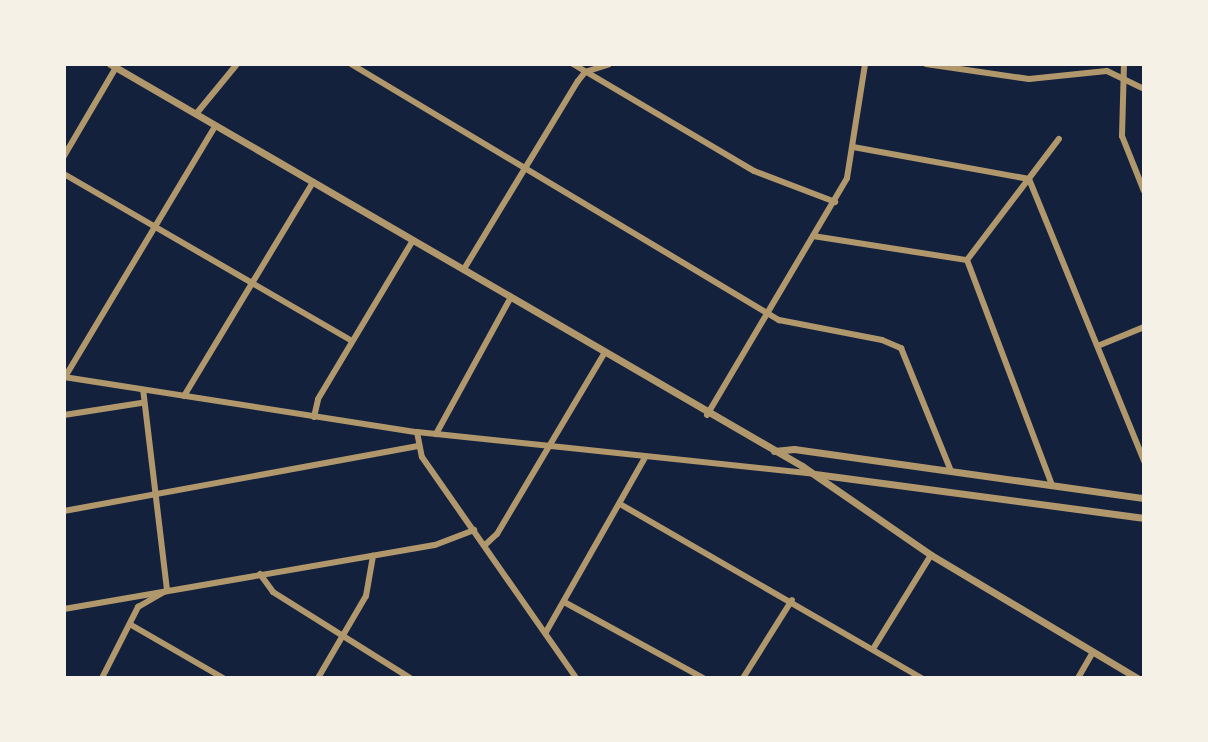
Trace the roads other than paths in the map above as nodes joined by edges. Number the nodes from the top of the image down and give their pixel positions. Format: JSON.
{"nodes":[{"id":1,"x":237,"y":64,"type":"edge"},
{"id":2,"x":351,"y":64,"type":"edge"},
{"id":3,"x":573,"y":64,"type":"edge"},
{"id":4,"x":609,"y":64,"type":"edge"},
{"id":5,"x":865,"y":64,"type":"edge"},
{"id":6,"x":926,"y":64,"type":"edge"},
{"id":7,"x":1124,"y":64,"type":"edge"},
{"id":8,"x":115,"y":65,"type":"edge"},
{"id":9,"x":1096,"y":67,"type":"edge"},
{"id":10,"x":585,"y":72,"type":"junction"},
{"id":11,"x":1121,"y":77,"type":"junction"},
{"id":12,"x":1144,"y":89,"type":"edge"},
{"id":13,"x":196,"y":114,"type":"junction"},
{"id":14,"x":215,"y":126,"type":"junction"},
{"id":15,"x":1059,"y":139,"type":"dead end"},
{"id":16,"x":853,"y":147,"type":"junction"},
{"id":17,"x":64,"y":156,"type":"edge"},
{"id":18,"x":524,"y":168,"type":"junction"},
{"id":19,"x":64,"y":174,"type":"edge"},
{"id":20,"x":1029,"y":179,"type":"junction"},
{"id":21,"x":313,"y":182,"type":"junction"},
{"id":22,"x":1144,"y":191,"type":"edge"},
{"id":23,"x":835,"y":202,"type":"junction"},
{"id":24,"x":156,"y":226,"type":"junction"},
{"id":25,"x":813,"y":236,"type":"junction"},
{"id":26,"x":413,"y":240,"type":"junction"},
{"id":27,"x":967,"y":260,"type":"junction"},
{"id":28,"x":464,"y":269,"type":"junction"},
{"id":29,"x":253,"y":283,"type":"junction"},
{"id":30,"x":510,"y":299,"type":"junction"},
{"id":31,"x":765,"y":311,"type":"junction"},
{"id":32,"x":1144,"y":327,"type":"edge"},
{"id":33,"x":352,"y":341,"type":"junction"},
{"id":34,"x":1100,"y":345,"type":"junction"},
{"id":35,"x":604,"y":354,"type":"junction"},
{"id":36,"x":65,"y":377,"type":"edge"},
{"id":37,"x":143,"y":390,"type":"junction"},
{"id":38,"x":184,"y":396,"type":"junction"},
{"id":39,"x":141,"y":403,"type":"junction"},
{"id":40,"x":64,"y":415,"type":"edge"},
{"id":41,"x":707,"y":415,"type":"junction"},
{"id":42,"x":314,"y":417,"type":"junction"},
{"id":43,"x":417,"y":432,"type":"junction"},
{"id":44,"x":436,"y":434,"type":"junction"},
{"id":45,"x":418,"y":446,"type":"junction"},
{"id":46,"x":550,"y":448,"type":"junction"},
{"id":47,"x":774,"y":451,"type":"junction"},
{"id":48,"x":645,"y":458,"type":"junction"},
{"id":49,"x":1144,"y":461,"type":"edge"},
{"id":50,"x":951,"y":471,"type":"junction"},
{"id":51,"x":815,"y":474,"type":"junction"},
{"id":52,"x":1052,"y":485,"type":"junction"},
{"id":53,"x":155,"y":496,"type":"junction"},
{"id":54,"x":1144,"y":498,"type":"edge"},
{"id":55,"x":620,"y":504,"type":"junction"},
{"id":56,"x":64,"y":511,"type":"edge"},
{"id":57,"x":1144,"y":518,"type":"edge"},
{"id":58,"x":474,"y":530,"type":"junction"},
{"id":59,"x":485,"y":545,"type":"junction"},
{"id":60,"x":931,"y":555,"type":"junction"},
{"id":61,"x":373,"y":556,"type":"junction"},
{"id":62,"x":260,"y":574,"type":"junction"},
{"id":63,"x":167,"y":590,"type":"junction"},
{"id":64,"x":792,"y":600,"type":"junction"},
{"id":65,"x":566,"y":603,"type":"junction"},
{"id":66,"x":64,"y":609,"type":"edge"},
{"id":67,"x":133,"y":626,"type":"junction"},
{"id":68,"x":546,"y":632,"type":"junction"},
{"id":69,"x":341,"y":638,"type":"junction"},
{"id":70,"x":873,"y":649,"type":"junction"},
{"id":71,"x":1093,"y":652,"type":"junction"},
{"id":72,"x":574,"y":675,"type":"edge"},
{"id":73,"x":102,"y":678,"type":"edge"},
{"id":74,"x":223,"y":678,"type":"edge"},
{"id":75,"x":318,"y":678,"type":"edge"},
{"id":76,"x":410,"y":678,"type":"edge"},
{"id":77,"x":566,"y":678,"type":"edge"},
{"id":78,"x":703,"y":678,"type":"edge"},
{"id":79,"x":743,"y":678,"type":"edge"},
{"id":80,"x":921,"y":678,"type":"edge"},
{"id":81,"x":1078,"y":678,"type":"edge"},
{"id":82,"x":1137,"y":678,"type":"edge"}],
"edges":[{"from":1,"to":13,"type":"street"},
{"from":2,"to":18,"type":"street"},
{"from":3,"to":10,"type":"street"},
{"from":4,"to":10,"type":"street"},
{"from":5,"to":16,"type":"street"},
{"from":6,"to":9,"type":"street"},
{"from":7,"to":11,"type":"street"},
{"from":8,"to":13,"type":"street"},
{"from":8,"to":17,"type":"street"},
{"from":9,"to":11,"type":"street"},
{"from":10,"to":18,"type":"street"},
{"from":10,"to":23,"type":"street"},
{"from":11,"to":12,"type":"street"},
{"from":11,"to":22,"type":"street"},
{"from":13,"to":14,"type":"street"},
{"from":14,"to":21,"type":"street"},
{"from":14,"to":24,"type":"street"},
{"from":15,"to":20,"type":"street"},
{"from":16,"to":20,"type":"street"},
{"from":16,"to":23,"type":"street"},
{"from":18,"to":28,"type":"street"},
{"from":18,"to":31,"type":"street"},
{"from":19,"to":24,"type":"street"},
{"from":20,"to":27,"type":"street"},
{"from":20,"to":34,"type":"street"},
{"from":21,"to":26,"type":"street"},
{"from":21,"to":29,"type":"street"},
{"from":23,"to":25,"type":"street"},
{"from":24,"to":29,"type":"street"},
{"from":24,"to":36,"type":"street"},
{"from":25,"to":27,"type":"street"},
{"from":25,"to":31,"type":"street"},
{"from":26,"to":28,"type":"street"},
{"from":26,"to":33,"type":"street"},
{"from":27,"to":52,"type":"street"},
{"from":28,"to":30,"type":"street"},
{"from":29,"to":33,"type":"street"},
{"from":29,"to":38,"type":"street"},
{"from":30,"to":35,"type":"street"},
{"from":30,"to":44,"type":"street"},
{"from":31,"to":41,"type":"street"},
{"from":31,"to":50,"type":"street"},
{"from":32,"to":34,"type":"street"},
{"from":33,"to":42,"type":"street"},
{"from":34,"to":49,"type":"street"},
{"from":35,"to":41,"type":"street"},
{"from":35,"to":46,"type":"street"},
{"from":36,"to":37,"type":"street"},
{"from":37,"to":38,"type":"street"},
{"from":37,"to":39,"type":"street"},
{"from":38,"to":42,"type":"street"},
{"from":39,"to":40,"type":"street"},
{"from":39,"to":53,"type":"street"},
{"from":41,"to":47,"type":"street"},
{"from":42,"to":43,"type":"street"},
{"from":43,"to":44,"type":"street"},
{"from":43,"to":45,"type":"street"},
{"from":44,"to":46,"type":"street"},
{"from":45,"to":53,"type":"street"},
{"from":45,"to":58,"type":"street"},
{"from":46,"to":48,"type":"street"},
{"from":46,"to":59,"type":"street"},
{"from":47,"to":50,"type":"street"},
{"from":47,"to":51,"type":"street"},
{"from":48,"to":51,"type":"street"},
{"from":48,"to":55,"type":"street"},
{"from":50,"to":52,"type":"street"},
{"from":51,"to":57,"type":"street"},
{"from":51,"to":60,"type":"street"},
{"from":52,"to":54,"type":"street"},
{"from":53,"to":56,"type":"street"},
{"from":53,"to":63,"type":"street"},
{"from":55,"to":64,"type":"street"},
{"from":55,"to":65,"type":"street"},
{"from":58,"to":59,"type":"street"},
{"from":58,"to":61,"type":"street"},
{"from":59,"to":68,"type":"street"},
{"from":60,"to":70,"type":"street"},
{"from":60,"to":71,"type":"street"},
{"from":61,"to":62,"type":"street"},
{"from":61,"to":69,"type":"street"},
{"from":62,"to":63,"type":"street"},
{"from":62,"to":69,"type":"street"},
{"from":63,"to":66,"type":"street"},
{"from":63,"to":67,"type":"street"},
{"from":64,"to":70,"type":"street"},
{"from":64,"to":79,"type":"street"},
{"from":65,"to":68,"type":"street"},
{"from":65,"to":78,"type":"street"},
{"from":67,"to":73,"type":"street"},
{"from":67,"to":74,"type":"street"},
{"from":68,"to":72,"type":"street"},
{"from":69,"to":75,"type":"street"},
{"from":69,"to":76,"type":"street"},
{"from":70,"to":80,"type":"street"},
{"from":71,"to":81,"type":"street"},
{"from":71,"to":82,"type":"street"},
{"from":72,"to":77,"type":"street"}]}
